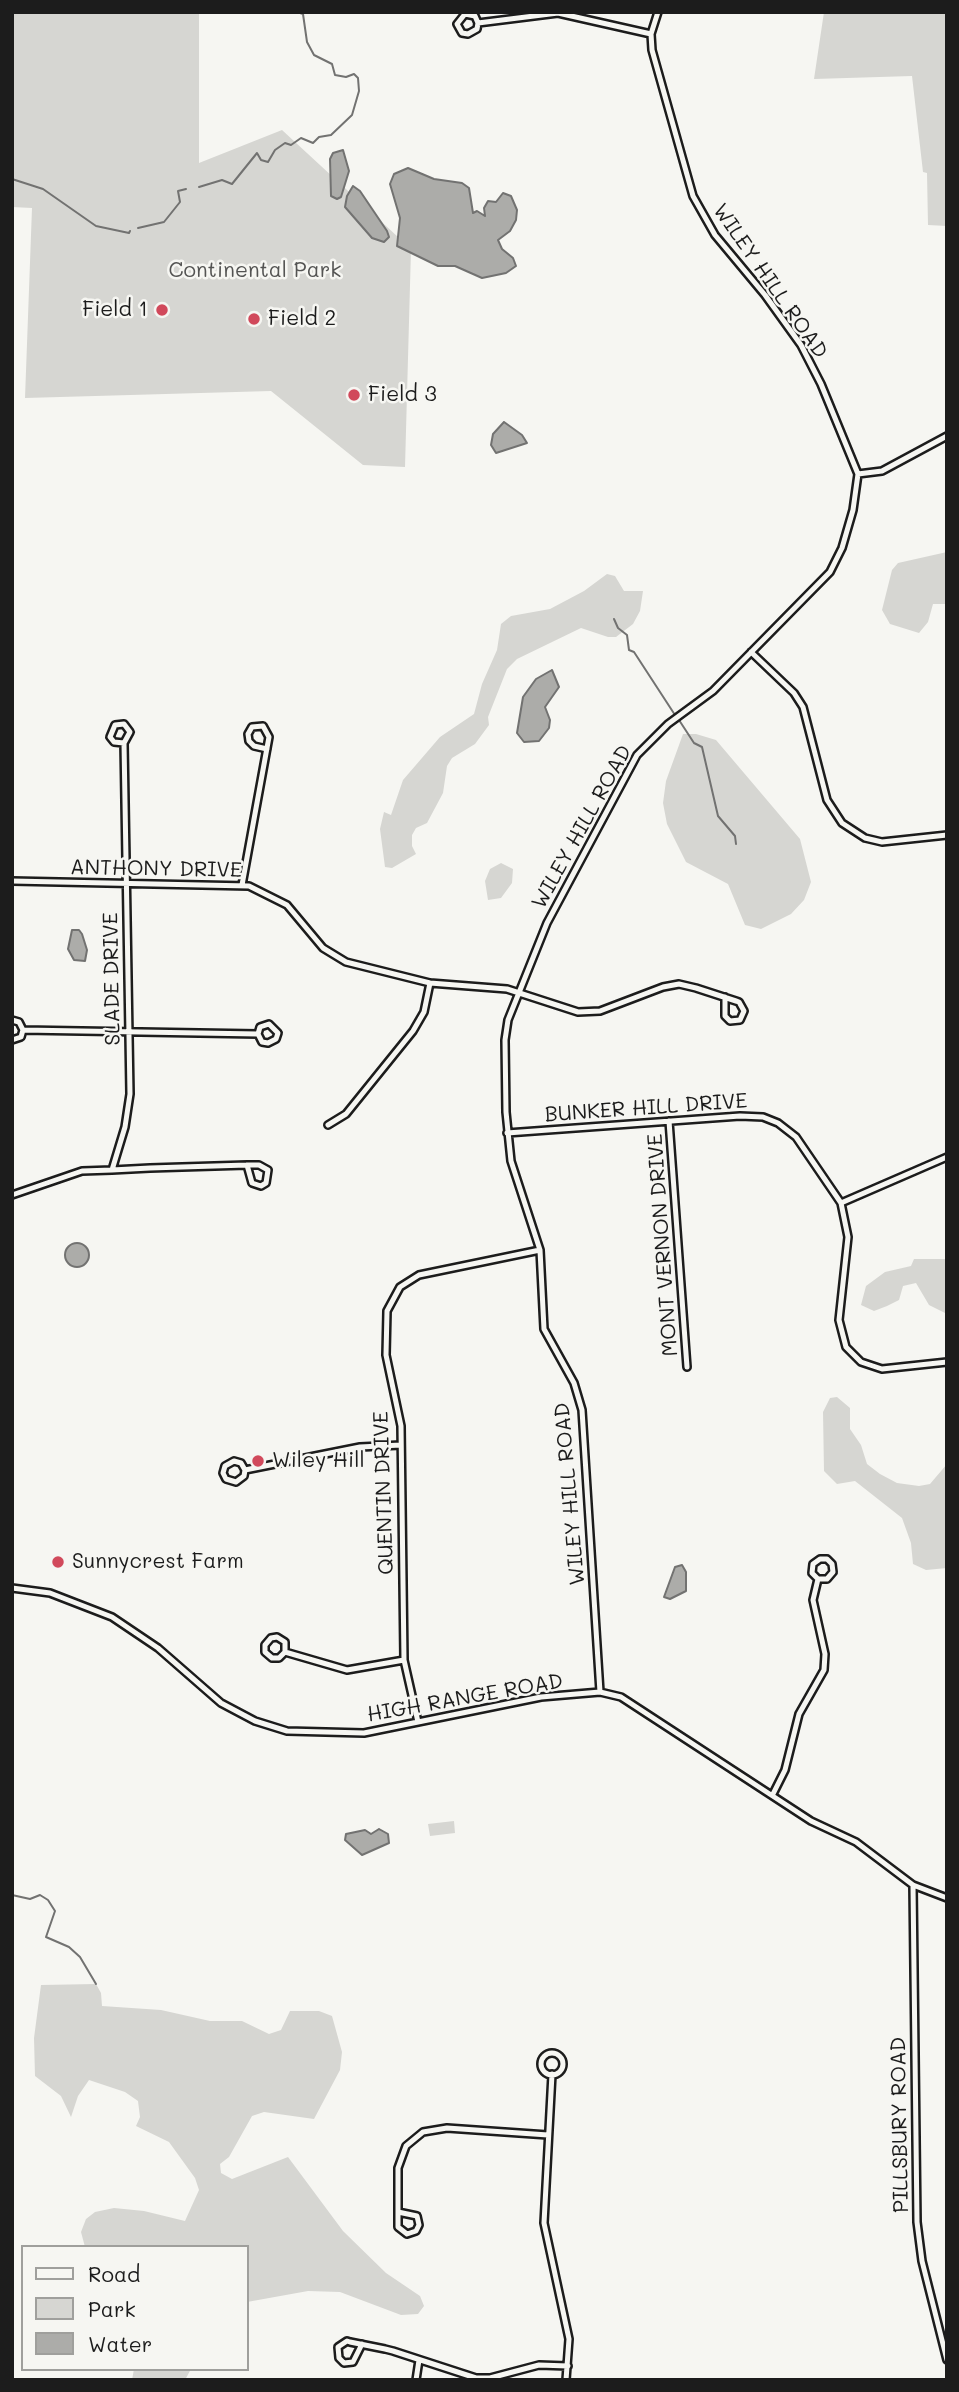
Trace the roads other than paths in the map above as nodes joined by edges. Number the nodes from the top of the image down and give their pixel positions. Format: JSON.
{"nodes":[{"id":1,"x":658,"y":12,"type":"edge"},
{"id":2,"x":478,"y":23,"type":"dead end"},
{"id":3,"x":651,"y":34,"type":"junction"},
{"id":4,"x":947,"y":436,"type":"edge"},
{"id":5,"x":858,"y":474,"type":"junction"},
{"id":6,"x":751,"y":652,"type":"junction"},
{"id":7,"x":124,"y":743,"type":"dead end"},
{"id":8,"x":267,"y":749,"type":"junction"},
{"id":9,"x":947,"y":835,"type":"edge"},
{"id":10,"x":12,"y":881,"type":"edge"},
{"id":11,"x":126,"y":883,"type":"junction"},
{"id":12,"x":242,"y":885,"type":"junction"},
{"id":13,"x":430,"y":984,"type":"junction"},
{"id":14,"x":519,"y":992,"type":"junction"},
{"id":15,"x":725,"y":997,"type":"junction"},
{"id":16,"x":12,"y":1020,"type":"edge"},
{"id":17,"x":23,"y":1031,"type":"junction"},
{"id":18,"x":128,"y":1032,"type":"junction"},
{"id":19,"x":258,"y":1034,"type":"dead end"},
{"id":20,"x":12,"y":1040,"type":"edge"},
{"id":21,"x":670,"y":1121,"type":"junction"},
{"id":22,"x":328,"y":1125,"type":"dead end"},
{"id":23,"x":506,"y":1133,"type":"junction"},
{"id":24,"x":947,"y":1157,"type":"edge"},
{"id":25,"x":247,"y":1165,"type":"junction"},
{"id":26,"x":112,"y":1170,"type":"junction"},
{"id":27,"x":12,"y":1195,"type":"edge"},
{"id":28,"x":841,"y":1203,"type":"junction"},
{"id":29,"x":540,"y":1250,"type":"junction"},
{"id":30,"x":947,"y":1362,"type":"edge"},
{"id":31,"x":687,"y":1367,"type":"dead end"},
{"id":32,"x":401,"y":1446,"type":"junction"},
{"id":33,"x":245,"y":1469,"type":"junction"},
{"id":34,"x":818,"y":1579,"type":"junction"},
{"id":35,"x":12,"y":1588,"type":"edge"},
{"id":36,"x":285,"y":1651,"type":"junction"},
{"id":37,"x":404,"y":1660,"type":"junction"},
{"id":38,"x":600,"y":1692,"type":"junction"},
{"id":39,"x":418,"y":1722,"type":"junction"},
{"id":40,"x":773,"y":1794,"type":"junction"},
{"id":41,"x":913,"y":1885,"type":"junction"},
{"id":42,"x":947,"y":1898,"type":"edge"},
{"id":43,"x":552,"y":2074,"type":"junction"},
{"id":44,"x":548,"y":2135,"type":"junction"},
{"id":45,"x":398,"y":2212,"type":"junction"},
{"id":46,"x":362,"y":2344,"type":"junction"},
{"id":47,"x":419,"y":2360,"type":"junction"},
{"id":48,"x":947,"y":2360,"type":"edge"},
{"id":49,"x":568,"y":2367,"type":"junction"},
{"id":50,"x":416,"y":2380,"type":"edge"},
{"id":51,"x":566,"y":2380,"type":"edge"}],
"edges":[{"from":1,"to":3,"type":"street","name":"WILEY HILL ROAD"},
{"from":2,"to":3,"type":"street"},
{"from":3,"to":5,"type":"street","name":"WILEY HILL ROAD"},
{"from":4,"to":5,"type":"street"},
{"from":5,"to":6,"type":"street","name":"WILEY HILL ROAD"},
{"from":6,"to":9,"type":"street"},
{"from":6,"to":14,"type":"street","name":"WILEY HILL ROAD"},
{"from":7,"to":11,"type":"street","name":"SLADE DRIVE"},
{"from":8,"to":8,"type":"street"},
{"from":8,"to":12,"type":"street"},
{"from":10,"to":11,"type":"street","name":"ANTHONY DRIVE"},
{"from":11,"to":12,"type":"street","name":"ANTHONY DRIVE"},
{"from":11,"to":18,"type":"street","name":"SLADE DRIVE"},
{"from":12,"to":13,"type":"street","name":"ANTHONY DRIVE"},
{"from":13,"to":14,"type":"street","name":"ANTHONY DRIVE"},
{"from":13,"to":22,"type":"street"},
{"from":14,"to":15,"type":"street","name":"ANTHONY DRIVE"},
{"from":14,"to":23,"type":"street","name":"WILEY HILL ROAD"},
{"from":15,"to":15,"type":"street"},
{"from":16,"to":17,"type":"street"},
{"from":17,"to":18,"type":"street"},
{"from":17,"to":20,"type":"street"},
{"from":18,"to":19,"type":"street"},
{"from":18,"to":26,"type":"street","name":"SLADE DRIVE"},
{"from":21,"to":23,"type":"street","name":"BUNKER HILL DRIVE"},
{"from":21,"to":28,"type":"street","name":"BUNKER HILL DRIVE"},
{"from":21,"to":31,"type":"street","name":"MONT VERNON DRIVE"},
{"from":23,"to":29,"type":"street","name":"WILEY HILL ROAD"},
{"from":24,"to":28,"type":"street"},
{"from":25,"to":25,"type":"street"},
{"from":25,"to":26,"type":"street"},
{"from":26,"to":27,"type":"street"},
{"from":28,"to":30,"type":"street"},
{"from":29,"to":32,"type":"street","name":"QUENTIN DRIVE"},
{"from":29,"to":38,"type":"street","name":"WILEY HILL ROAD"},
{"from":32,"to":33,"type":"street"},
{"from":32,"to":37,"type":"street","name":"QUENTIN DRIVE"},
{"from":33,"to":33,"type":"street"},
{"from":34,"to":34,"type":"street"},
{"from":34,"to":40,"type":"street"},
{"from":35,"to":39,"type":"street","name":"HIGH RANGE ROAD"},
{"from":36,"to":36,"type":"street"},
{"from":36,"to":37,"type":"street"},
{"from":37,"to":39,"type":"street","name":"QUENTIN DRIVE"},
{"from":38,"to":39,"type":"street","name":"HIGH RANGE ROAD"},
{"from":38,"to":40,"type":"street","name":"HIGH RANGE ROAD"},
{"from":40,"to":41,"type":"street","name":"HIGH RANGE ROAD"},
{"from":41,"to":42,"type":"street","name":"HIGH RANGE ROAD"},
{"from":41,"to":48,"type":"street","name":"PILLSBURY ROAD"},
{"from":43,"to":43,"type":"street"},
{"from":43,"to":44,"type":"street"},
{"from":44,"to":45,"type":"street"},
{"from":44,"to":49,"type":"street"},
{"from":45,"to":45,"type":"street"},
{"from":46,"to":46,"type":"street"},
{"from":46,"to":47,"type":"street"},
{"from":47,"to":49,"type":"street"},
{"from":47,"to":50,"type":"street"},
{"from":49,"to":51,"type":"street"}]}
